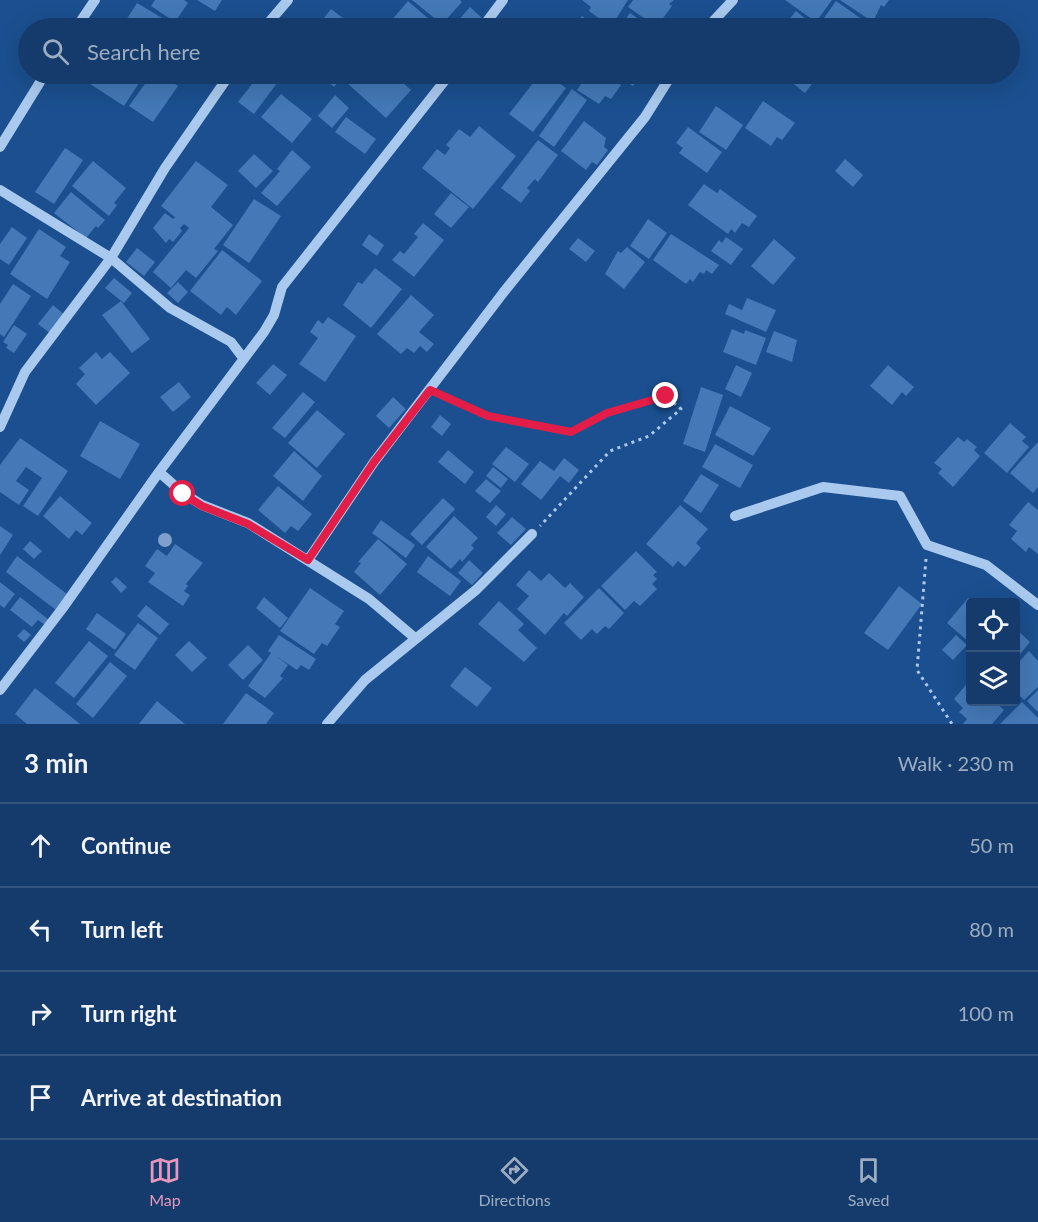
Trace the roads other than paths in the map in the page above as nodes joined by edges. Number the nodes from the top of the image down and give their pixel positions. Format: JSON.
{"nodes":[{"id":1,"x":95,"y":0,"type":"edge"},
{"id":2,"x":288,"y":0,"type":"edge"},
{"id":3,"x":503,"y":0,"type":"edge"},
{"id":4,"x":733,"y":0,"type":"edge"},
{"id":5,"x":83,"y":18,"type":"edge"},
{"id":6,"x":273,"y":18,"type":"edge"},
{"id":7,"x":490,"y":18,"type":"edge"},
{"id":8,"x":716,"y":18,"type":"edge"},
{"id":9,"x":39,"y":84,"type":"edge"},
{"id":10,"x":223,"y":84,"type":"edge"},
{"id":11,"x":442,"y":84,"type":"edge"},
{"id":12,"x":666,"y":84,"type":"edge"},
{"id":13,"x":0,"y":147,"type":"edge"},
{"id":14,"x":0,"y":190,"type":"edge"},
{"id":15,"x":111,"y":258,"type":"junction"},
{"id":16,"x":244,"y":359,"type":"junction"},
{"id":17,"x":0,"y":427,"type":"edge"},
{"id":18,"x":159,"y":472,"type":"junction"},
{"id":19,"x":735,"y":516,"type":"dead end"},
{"id":20,"x":532,"y":534,"type":"road end"},
{"id":21,"x":308,"y":560,"type":"junction"},
{"id":22,"x":1038,"y":605,"type":"edge"},
{"id":23,"x":415,"y":638,"type":"junction"},
{"id":24,"x":0,"y":690,"type":"edge"},
{"id":25,"x":327,"y":724,"type":"edge"}],
"edges":[{"from":1,"to":5,"type":"street"},
{"from":2,"to":6,"type":"street"},
{"from":3,"to":7,"type":"street"},
{"from":4,"to":8,"type":"street"},
{"from":9,"to":13,"type":"street"},
{"from":10,"to":15,"type":"street"},
{"from":11,"to":16,"type":"street"},
{"from":12,"to":21,"type":"street"},
{"from":14,"to":15,"type":"street"},
{"from":15,"to":16,"type":"street"},
{"from":15,"to":17,"type":"street"},
{"from":16,"to":18,"type":"street"},
{"from":18,"to":21,"type":"street"},
{"from":18,"to":24,"type":"street"},
{"from":19,"to":22,"type":"street"},
{"from":20,"to":23,"type":"street"},
{"from":21,"to":23,"type":"street"},
{"from":23,"to":25,"type":"street"}]}
